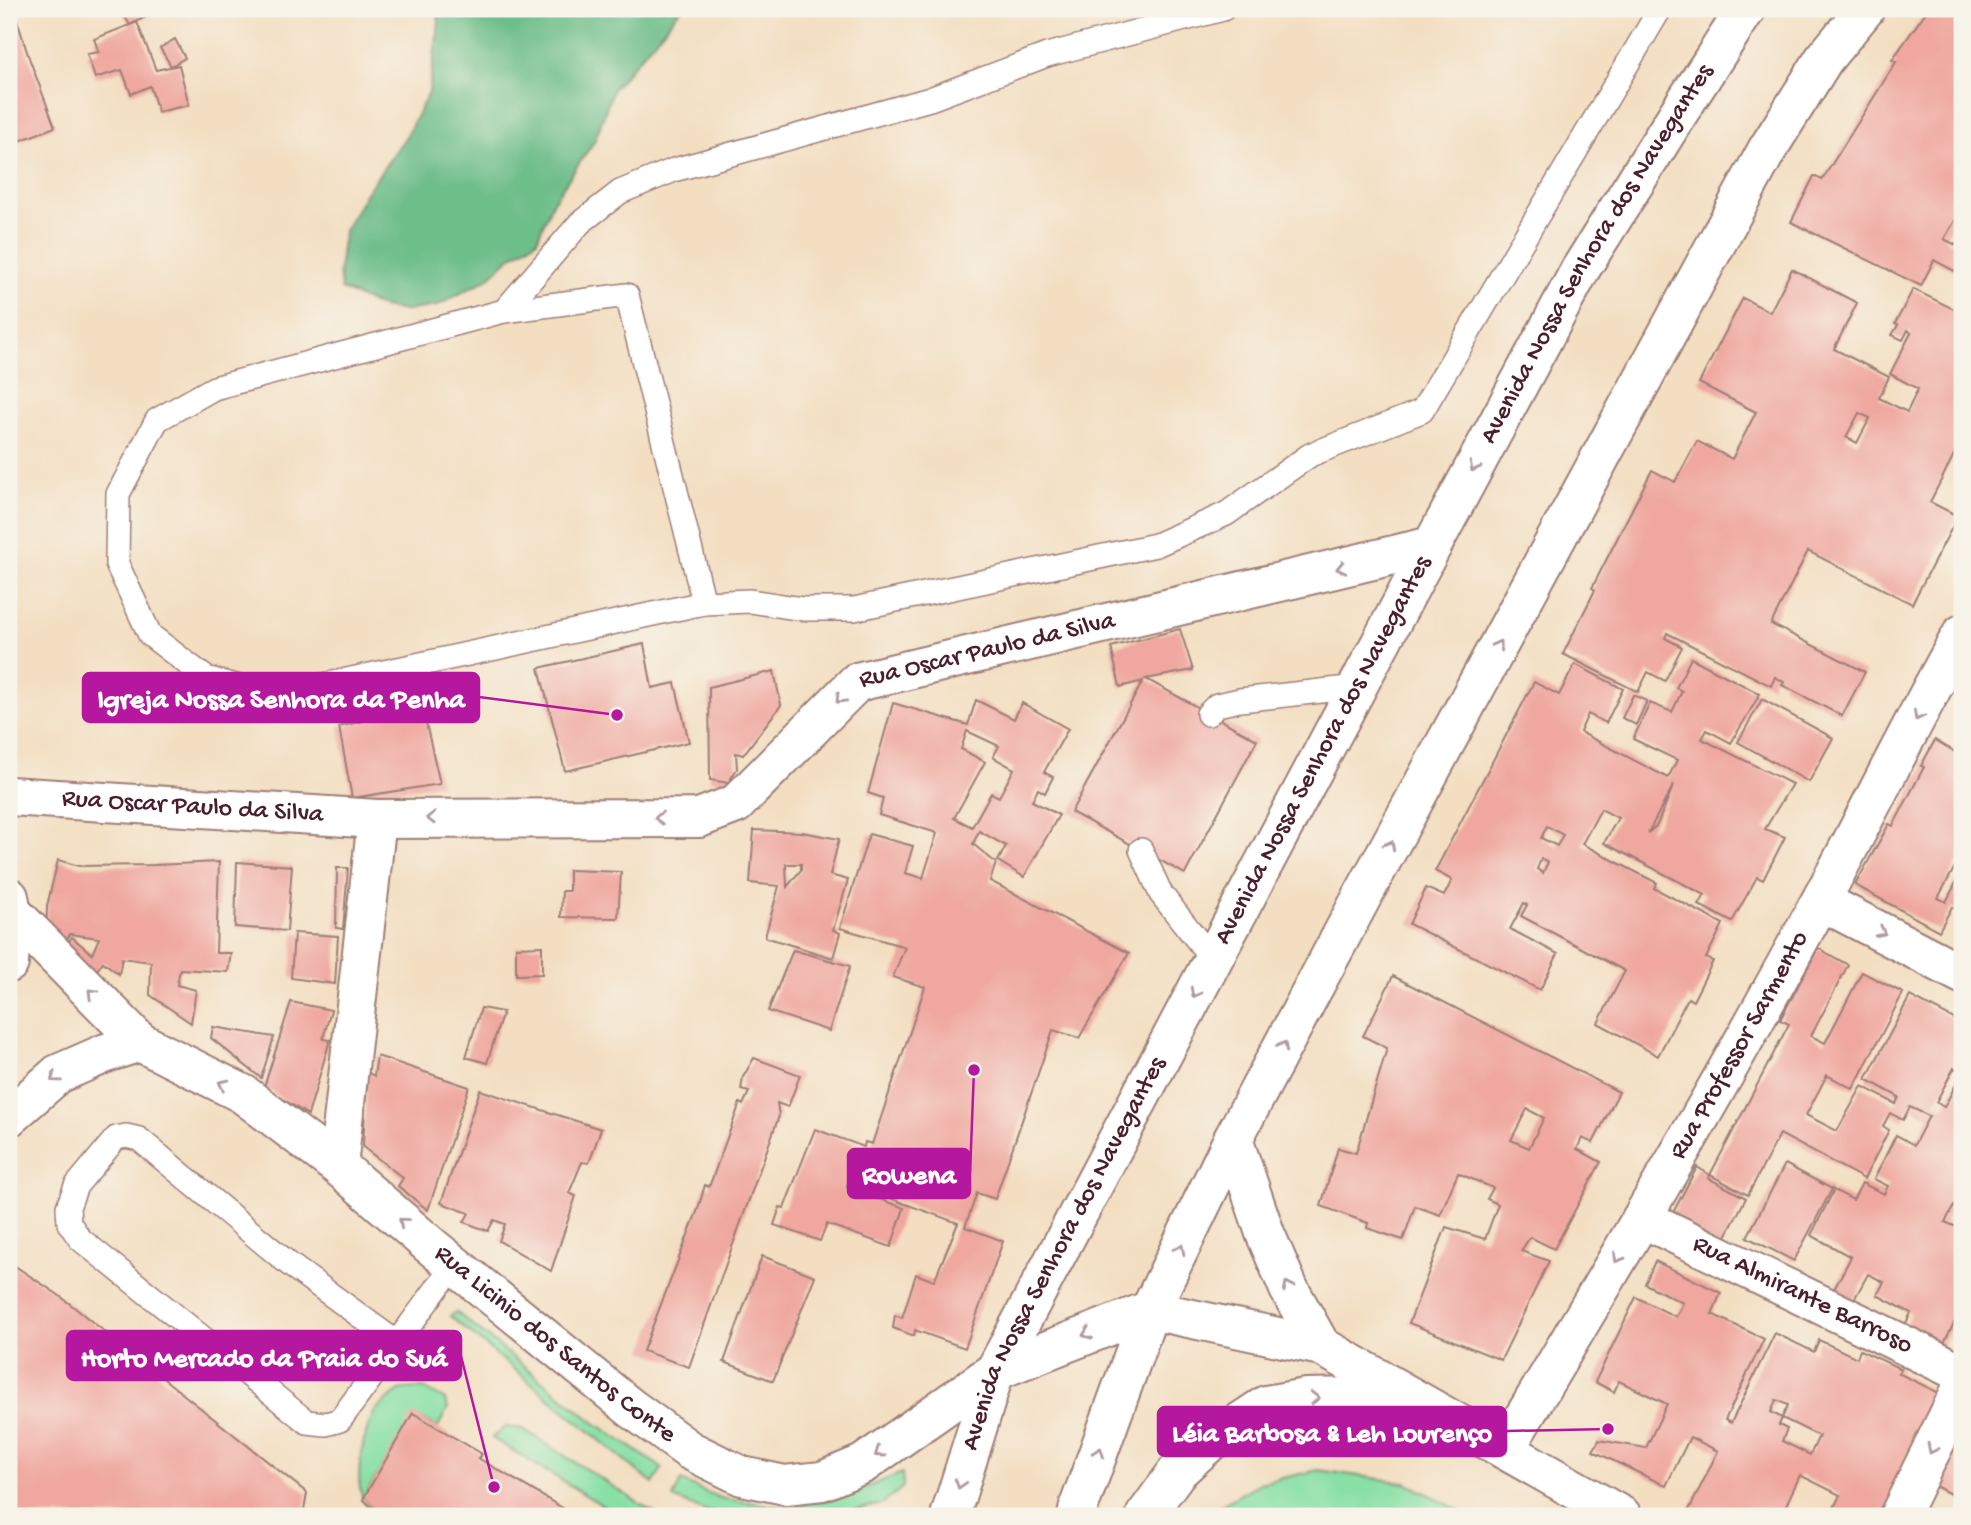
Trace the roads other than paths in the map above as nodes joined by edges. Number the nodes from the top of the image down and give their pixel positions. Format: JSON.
{"nodes":[{"id":1,"x":1223,"y":9,"type":"edge"},
{"id":2,"x":1660,"y":9,"type":"edge"},
{"id":3,"x":1746,"y":9,"type":"edge"},
{"id":4,"x":1865,"y":9,"type":"edge"},
{"id":5,"x":504,"y":311,"type":"junction"},
{"id":6,"x":1432,"y":545,"type":"junction"},
{"id":7,"x":704,"y":603,"type":"junction"},
{"id":8,"x":1962,"y":634,"type":"edge"},
{"id":9,"x":1951,"y":680,"type":"edge"},
{"id":10,"x":1357,"y":687,"type":"junction"},
{"id":11,"x":1208,"y":714,"type":"dead end"},
{"id":12,"x":9,"y":796,"type":"edge"},
{"id":13,"x":377,"y":819,"type":"junction"},
{"id":14,"x":1142,"y":850,"type":"dead end"},
{"id":15,"x":1821,"y":901,"type":"junction"},
{"id":16,"x":10,"y":905,"type":"edge"},
{"id":17,"x":1213,"y":960,"type":"junction"},
{"id":18,"x":9,"y":963,"type":"edge"},
{"id":19,"x":1962,"y":974,"type":"edge"},
{"id":20,"x":139,"y":1042,"type":"junction"},
{"id":21,"x":9,"y":1117,"type":"edge"},
{"id":22,"x":1233,"y":1139,"type":"junction"},
{"id":23,"x":338,"y":1166,"type":"junction"},
{"id":24,"x":1642,"y":1218,"type":"junction"},
{"id":25,"x":454,"y":1265,"type":"junction"},
{"id":26,"x":1150,"y":1310,"type":"junction"},
{"id":27,"x":397,"y":1343,"type":"junction"},
{"id":28,"x":1321,"y":1346,"type":"junction"},
{"id":29,"x":995,"y":1371,"type":"junction"},
{"id":30,"x":1962,"y":1373,"type":"edge"},
{"id":31,"x":1962,"y":1388,"type":"edge"},
{"id":32,"x":1410,"y":1396,"type":"junction"},
{"id":33,"x":1505,"y":1449,"type":"junction"},
{"id":34,"x":950,"y":1516,"type":"edge"},
{"id":35,"x":1077,"y":1516,"type":"edge"},
{"id":36,"x":1145,"y":1516,"type":"edge"},
{"id":37,"x":1622,"y":1516,"type":"edge"},
{"id":38,"x":1899,"y":1516,"type":"edge"}],
"edges":[{"from":1,"to":5,"type":"lane"},
{"from":2,"to":7,"type":"lane"},
{"from":3,"to":6,"type":"street","name":"Avenida Nossa Senhora dos Navegantes","one_way":true},
{"from":22,"to":4,"type":"street","one_way":true},
{"from":5,"to":7,"type":"lane"},
{"from":5,"to":7,"type":"lane"},
{"from":6,"to":10,"type":"street","name":"Avenida Nossa Senhora dos Navegantes"},
{"from":6,"to":13,"type":"street","name":"Rua Oscar Paulo da Silva","one_way":true},
{"from":8,"to":9,"type":"street","name":"Rua Professor Sarmento"},
{"from":9,"to":15,"type":"street","name":"Rua Professor Sarmento","one_way":true},
{"from":10,"to":11,"type":"lane"},
{"from":10,"to":17,"type":"street","name":"Avenida Nossa Senhora dos Navegantes"},
{"from":12,"to":13,"type":"street","name":"Rua Oscar Paulo da Silva"},
{"from":13,"to":23,"type":"street"},
{"from":14,"to":17,"type":"lane"},
{"from":15,"to":19,"type":"street","one_way":true},
{"from":15,"to":24,"type":"street","name":"Rua Professor Sarmento"},
{"from":16,"to":18,"type":"street"},
{"from":20,"to":16,"type":"street","name":"Rua Licinio dos Santos Conte","one_way":true},
{"from":17,"to":29,"type":"street","name":"Avenida Nossa Senhora dos Navegantes","one_way":true},
{"from":20,"to":21,"type":"street","one_way":true},
{"from":23,"to":20,"type":"street","name":"Rua Licinio dos Santos Conte","one_way":true},
{"from":26,"to":22,"type":"street","one_way":true},
{"from":28,"to":22,"type":"street","one_way":true},
{"from":25,"to":23,"type":"street","name":"Rua Licinio dos Santos Conte","one_way":true},
{"from":24,"to":30,"type":"street","name":"Rua Almirante Barroso"},
{"from":24,"to":33,"type":"street","name":"Rua Professor Sarmento","one_way":true},
{"from":25,"to":27,"type":"lane"},
{"from":29,"to":25,"type":"street","name":"Rua Licinio dos Santos Conte","one_way":true},
{"from":26,"to":28,"type":"street"},
{"from":26,"to":29,"type":"street","one_way":true},
{"from":35,"to":26,"type":"street","one_way":true},
{"from":27,"to":27,"type":"lane"},
{"from":28,"to":32,"type":"street"},
{"from":29,"to":34,"type":"street","name":"Avenida Nossa Senhora dos Navegantes","one_way":true},
{"from":31,"to":38,"type":"street","one_way":true},
{"from":32,"to":33,"type":"street"},
{"from":36,"to":32,"type":"street","one_way":true},
{"from":33,"to":37,"type":"street"}]}
